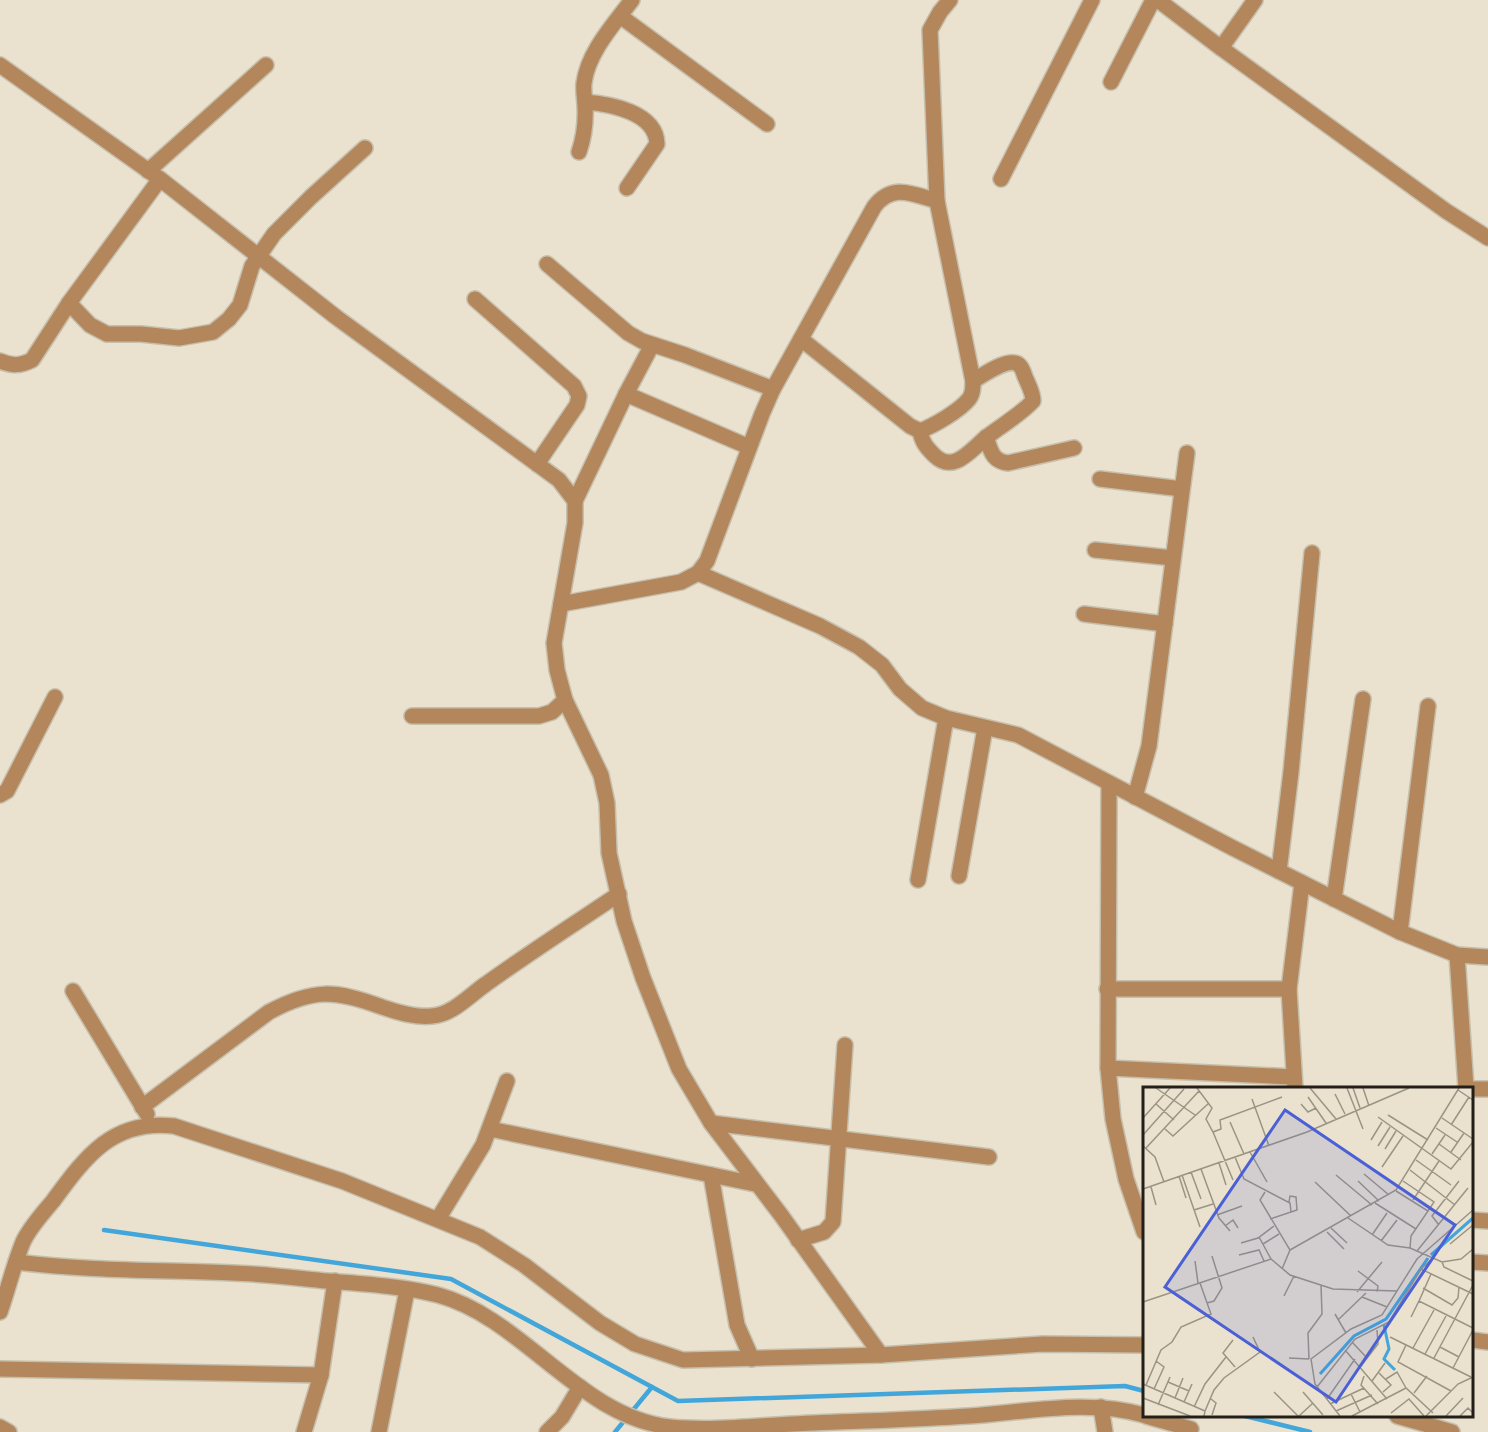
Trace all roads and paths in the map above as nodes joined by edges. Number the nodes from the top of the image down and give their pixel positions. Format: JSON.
{"nodes":[{"id":1,"x":632,"y":0,"type":"edge"},
{"id":2,"x":950,"y":0,"type":"edge"},
{"id":3,"x":1092,"y":0,"type":"edge"},
{"id":4,"x":1156,"y":0,"type":"edge"},
{"id":5,"x":1255,"y":0,"type":"edge"},
{"id":6,"x":620,"y":16,"type":"junction"},
{"id":7,"x":1221,"y":48,"type":"junction"},
{"id":8,"x":0,"y":65,"type":"edge"},
{"id":9,"x":266,"y":66,"type":"dead end"},
{"id":10,"x":1111,"y":82,"type":"dead end"},
{"id":11,"x":585,"y":102,"type":"junction"},
{"id":12,"x":767,"y":124,"type":"dead end"},
{"id":13,"x":365,"y":148,"type":"dead end"},
{"id":14,"x":579,"y":152,"type":"dead end"},
{"id":15,"x":154,"y":175,"type":"junction"},
{"id":16,"x":1001,"y":179,"type":"dead end"},
{"id":17,"x":627,"y":188,"type":"dead end"},
{"id":18,"x":938,"y":201,"type":"junction"},
{"id":19,"x":1487,"y":236,"type":"edge"},
{"id":20,"x":258,"y":256,"type":"junction"},
{"id":21,"x":547,"y":264,"type":"dead end"},
{"id":22,"x":475,"y":299,"type":"dead end"},
{"id":23,"x":69,"y":303,"type":"junction"},
{"id":24,"x":801,"y":339,"type":"junction"},
{"id":25,"x":652,"y":345,"type":"junction"},
{"id":26,"x":0,"y":361,"type":"edge"},
{"id":27,"x":973,"y":381,"type":"junction"},
{"id":28,"x":775,"y":385,"type":"junction"},
{"id":29,"x":626,"y":394,"type":"junction"},
{"id":30,"x":920,"y":431,"type":"junction"},
{"id":31,"x":986,"y":437,"type":"junction"},
{"id":32,"x":749,"y":447,"type":"junction"},
{"id":33,"x":1074,"y":448,"type":"dead end"},
{"id":34,"x":1187,"y":453,"type":"dead end"},
{"id":35,"x":537,"y":464,"type":"junction"},
{"id":36,"x":1100,"y":479,"type":"dead end"},
{"id":37,"x":1182,"y":489,"type":"junction"},
{"id":38,"x":575,"y":501,"type":"junction"},
{"id":39,"x":1095,"y":550,"type":"dead end"},
{"id":40,"x":1312,"y":552,"type":"dead end"},
{"id":41,"x":1173,"y":558,"type":"junction"},
{"id":42,"x":699,"y":573,"type":"junction"},
{"id":43,"x":561,"y":604,"type":"junction"},
{"id":44,"x":1084,"y":614,"type":"dead end"},
{"id":45,"x":1165,"y":624,"type":"junction"},
{"id":46,"x":56,"y":697,"type":"dead end"},
{"id":47,"x":1363,"y":699,"type":"dead end"},
{"id":48,"x":565,"y":700,"type":"junction"},
{"id":49,"x":1428,"y":706,"type":"dead end"},
{"id":50,"x":412,"y":716,"type":"dead end"},
{"id":51,"x":946,"y":718,"type":"junction"},
{"id":52,"x":985,"y":728,"type":"junction"},
{"id":53,"x":1109,"y":783,"type":"junction"},
{"id":54,"x":0,"y":795,"type":"edge"},
{"id":55,"x":1135,"y":797,"type":"junction"},
{"id":56,"x":1279,"y":871,"type":"junction"},
{"id":57,"x":959,"y":876,"type":"dead end"},
{"id":58,"x":918,"y":880,"type":"dead end"},
{"id":59,"x":1302,"y":883,"type":"junction"},
{"id":60,"x":619,"y":894,"type":"junction"},
{"id":61,"x":1334,"y":899,"type":"junction"},
{"id":62,"x":1400,"y":932,"type":"junction"},
{"id":63,"x":1457,"y":955,"type":"junction"},
{"id":64,"x":1488,"y":957,"type":"edge"},
{"id":65,"x":1107,"y":989,"type":"junction"},
{"id":66,"x":1289,"y":989,"type":"junction"},
{"id":67,"x":73,"y":991,"type":"dead end"},
{"id":68,"x":845,"y":1046,"type":"dead end"},
{"id":69,"x":1107,"y":1068,"type":"junction"},
{"id":70,"x":507,"y":1081,"type":"dead end"},
{"id":71,"x":1294,"y":1083,"type":"edge"},
{"id":72,"x":1466,"y":1087,"type":"edge"},
{"id":73,"x":142,"y":1107,"type":"junction"},
{"id":74,"x":153,"y":1123,"type":"junction"},
{"id":75,"x":711,"y":1123,"type":"junction"},
{"id":76,"x":490,"y":1129,"type":"junction"},
{"id":77,"x":838,"y":1138,"type":"junction"},
{"id":78,"x":989,"y":1157,"type":"dead end"},
{"id":79,"x":711,"y":1175,"type":"junction"},
{"id":80,"x":755,"y":1184,"type":"junction"},
{"id":81,"x":438,"y":1219,"type":"junction"},
{"id":82,"x":1473,"y":1220,"type":"edge"},
{"id":83,"x":1488,"y":1221,"type":"edge"},
{"id":84,"x":1143,"y":1229,"type":"edge"},
{"id":85,"x":798,"y":1240,"type":"junction"},
{"id":86,"x":16,"y":1262,"type":"junction"},
{"id":87,"x":1473,"y":1262,"type":"edge"},
{"id":88,"x":1488,"y":1263,"type":"edge"},
{"id":89,"x":335,"y":1281,"type":"junction"},
{"id":90,"x":407,"y":1290,"type":"junction"},
{"id":91,"x":0,"y":1312,"type":"edge"},
{"id":92,"x":1473,"y":1340,"type":"edge"},
{"id":93,"x":1488,"y":1342,"type":"edge"},
{"id":94,"x":1143,"y":1345,"type":"edge"},
{"id":95,"x":881,"y":1355,"type":"junction"},
{"id":96,"x":752,"y":1359,"type":"junction"},
{"id":97,"x":0,"y":1369,"type":"edge"},
{"id":98,"x":321,"y":1375,"type":"junction"},
{"id":99,"x":580,"y":1388,"type":"junction"},
{"id":100,"x":1101,"y":1407,"type":"junction"},
{"id":101,"x":1143,"y":1415,"type":"edge"},
{"id":102,"x":1153,"y":1417,"type":"edge"},
{"id":103,"x":1401,"y":1417,"type":"edge"},
{"id":104,"x":1191,"y":1426,"type":"edge"},
{"id":105,"x":0,"y":1427,"type":"edge"},
{"id":106,"x":9,"y":1432,"type":"edge"},
{"id":107,"x":304,"y":1432,"type":"edge"},
{"id":108,"x":379,"y":1432,"type":"edge"},
{"id":109,"x":547,"y":1432,"type":"edge"},
{"id":110,"x":1105,"y":1432,"type":"edge"},
{"id":111,"x":1452,"y":1432,"type":"edge"}],
"edges":[{"from":1,"to":6,"type":"street"},
{"from":2,"to":18,"type":"street"},
{"from":3,"to":16,"type":"street"},
{"from":4,"to":7,"type":"street"},
{"from":4,"to":10,"type":"street"},
{"from":5,"to":7,"type":"street"},
{"from":6,"to":11,"type":"street"},
{"from":6,"to":12,"type":"street"},
{"from":7,"to":19,"type":"street"},
{"from":8,"to":15,"type":"street"},
{"from":9,"to":15,"type":"street"},
{"from":11,"to":14,"type":"street"},
{"from":11,"to":17,"type":"street"},
{"from":13,"to":20,"type":"street"},
{"from":15,"to":20,"type":"street"},
{"from":15,"to":23,"type":"street"},
{"from":18,"to":24,"type":"street"},
{"from":18,"to":27,"type":"street"},
{"from":20,"to":23,"type":"street"},
{"from":20,"to":35,"type":"street"},
{"from":21,"to":25,"type":"street"},
{"from":22,"to":35,"type":"street"},
{"from":23,"to":26,"type":"street"},
{"from":24,"to":28,"type":"street"},
{"from":24,"to":30,"type":"street"},
{"from":25,"to":28,"type":"street"},
{"from":25,"to":29,"type":"street"},
{"from":27,"to":30,"type":"street"},
{"from":27,"to":31,"type":"street"},
{"from":28,"to":32,"type":"street"},
{"from":29,"to":32,"type":"street"},
{"from":29,"to":38,"type":"street"},
{"from":30,"to":31,"type":"street"},
{"from":31,"to":33,"type":"street"},
{"from":32,"to":42,"type":"street"},
{"from":34,"to":37,"type":"street"},
{"from":35,"to":38,"type":"street"},
{"from":36,"to":37,"type":"street"},
{"from":37,"to":41,"type":"street"},
{"from":38,"to":43,"type":"street"},
{"from":39,"to":41,"type":"street"},
{"from":40,"to":56,"type":"street"},
{"from":41,"to":45,"type":"street"},
{"from":42,"to":43,"type":"street"},
{"from":42,"to":51,"type":"street"},
{"from":43,"to":48,"type":"street"},
{"from":44,"to":45,"type":"street"},
{"from":45,"to":55,"type":"street"},
{"from":46,"to":54,"type":"street"},
{"from":47,"to":61,"type":"street"},
{"from":48,"to":50,"type":"street"},
{"from":48,"to":60,"type":"street"},
{"from":49,"to":62,"type":"street"},
{"from":51,"to":52,"type":"street"},
{"from":51,"to":58,"type":"street"},
{"from":52,"to":53,"type":"street"},
{"from":52,"to":57,"type":"street"},
{"from":53,"to":55,"type":"street"},
{"from":53,"to":65,"type":"street"},
{"from":55,"to":56,"type":"street"},
{"from":56,"to":59,"type":"street"},
{"from":59,"to":61,"type":"street"},
{"from":59,"to":66,"type":"street"},
{"from":60,"to":73,"type":"street"},
{"from":60,"to":75,"type":"street"},
{"from":61,"to":62,"type":"street"},
{"from":62,"to":63,"type":"street"},
{"from":63,"to":64,"type":"street"},
{"from":63,"to":72,"type":"street"},
{"from":65,"to":66,"type":"street"},
{"from":65,"to":69,"type":"street"},
{"from":66,"to":71,"type":"street"},
{"from":67,"to":73,"type":"street"},
{"from":68,"to":77,"type":"street"},
{"from":69,"to":71,"type":"street"},
{"from":69,"to":84,"type":"street"},
{"from":70,"to":76,"type":"street"},
{"from":73,"to":74,"type":"street"},
{"from":74,"to":81,"type":"street"},
{"from":74,"to":86,"type":"street"},
{"from":75,"to":77,"type":"street"},
{"from":75,"to":80,"type":"street"},
{"from":76,"to":79,"type":"street"},
{"from":76,"to":81,"type":"street"},
{"from":77,"to":78,"type":"street"},
{"from":77,"to":85,"type":"street"},
{"from":79,"to":80,"type":"street"},
{"from":79,"to":96,"type":"street"},
{"from":80,"to":85,"type":"street"},
{"from":81,"to":96,"type":"street"},
{"from":82,"to":83,"type":"street"},
{"from":85,"to":95,"type":"street"},
{"from":86,"to":89,"type":"street"},
{"from":86,"to":91,"type":"street"},
{"from":87,"to":88,"type":"street"},
{"from":89,"to":90,"type":"street"},
{"from":89,"to":98,"type":"street"},
{"from":90,"to":99,"type":"street"},
{"from":90,"to":108,"type":"street"},
{"from":92,"to":93,"type":"street"},
{"from":94,"to":95,"type":"street"},
{"from":95,"to":96,"type":"street"},
{"from":97,"to":98,"type":"street"},
{"from":98,"to":107,"type":"street"},
{"from":99,"to":100,"type":"street"},
{"from":99,"to":109,"type":"street"},
{"from":100,"to":101,"type":"street"},
{"from":100,"to":110,"type":"street"},
{"from":102,"to":104,"type":"street"},
{"from":103,"to":111,"type":"street"},
{"from":105,"to":106,"type":"street"}]}
